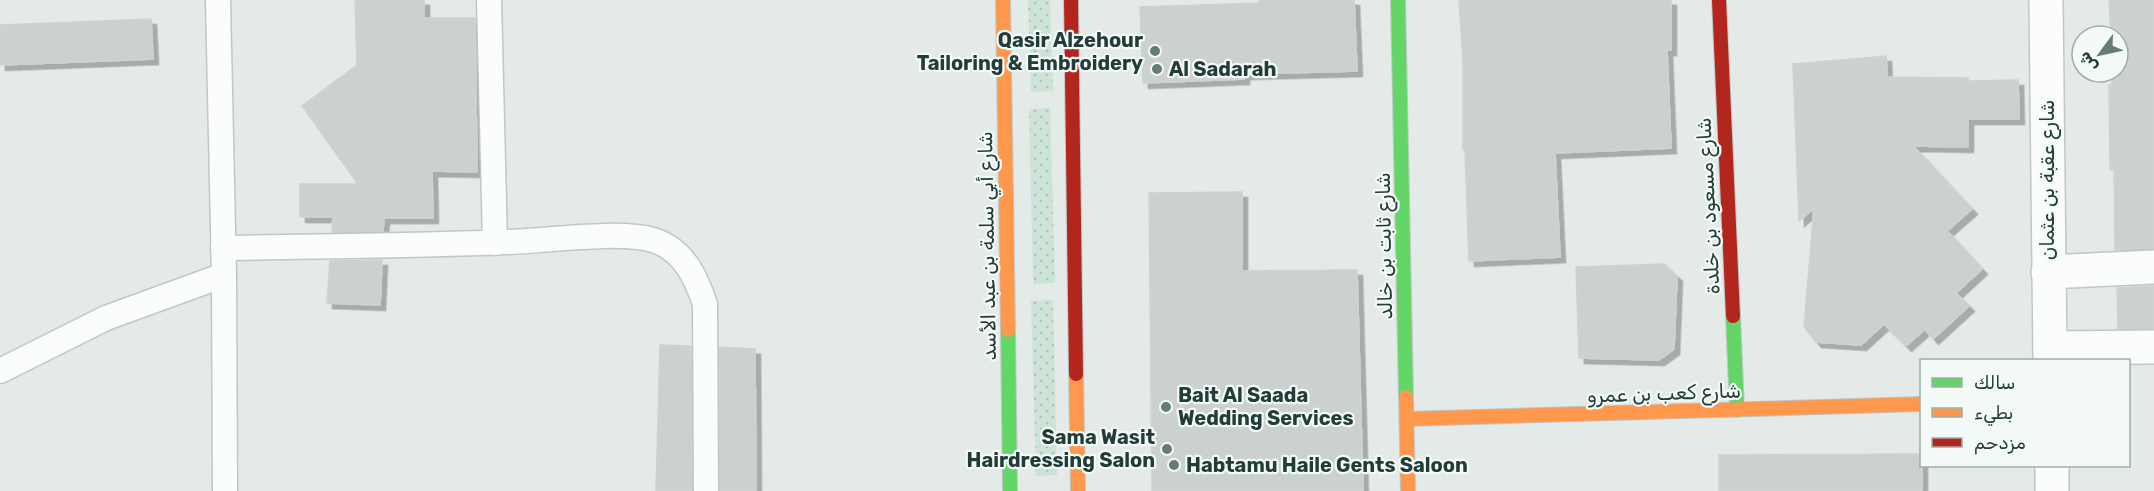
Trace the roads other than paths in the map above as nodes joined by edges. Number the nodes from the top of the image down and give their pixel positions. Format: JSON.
{"nodes":[{"id":1,"x":218,"y":0,"type":"edge"},
{"id":2,"x":489,"y":0,"type":"edge"},
{"id":3,"x":1003,"y":0,"type":"edge"},
{"id":4,"x":1071,"y":0,"type":"edge"},
{"id":5,"x":1398,"y":0,"type":"edge"},
{"id":6,"x":1719,"y":0,"type":"edge"},
{"id":7,"x":1737,"y":0,"type":"edge"},
{"id":8,"x":2046,"y":0,"type":"edge"},
{"id":9,"x":495,"y":243,"type":"junction"},
{"id":10,"x":223,"y":248,"type":"junction"},
{"id":11,"x":2154,"y":267,"type":"edge"},
{"id":12,"x":2048,"y":272,"type":"junction"},
{"id":13,"x":224,"y":275,"type":"junction"},
{"id":14,"x":2154,"y":347,"type":"edge"},
{"id":15,"x":2050,"y":354,"type":"edge"},
{"id":16,"x":0,"y":371,"type":"edge"},
{"id":17,"x":1920,"y":404,"type":"edge"},
{"id":18,"x":1737,"y":410,"type":"junction"},
{"id":19,"x":1407,"y":419,"type":"junction"},
{"id":20,"x":2052,"y":467,"type":"edge"},
{"id":21,"x":225,"y":491,"type":"edge"},
{"id":22,"x":706,"y":491,"type":"edge"},
{"id":23,"x":1010,"y":491,"type":"edge"},
{"id":24,"x":1078,"y":491,"type":"edge"},
{"id":25,"x":1408,"y":491,"type":"edge"},
{"id":26,"x":2052,"y":491,"type":"edge"}],
"edges":[{"from":1,"to":10,"type":"lane"},
{"from":2,"to":9,"type":"lane"},
{"from":3,"to":23,"type":"street","name":"شارع أبي سلمة بن عبد الأسد"},
{"from":4,"to":24,"type":"street"},
{"from":5,"to":19,"type":"street","name":"شارع ثابت بن خالد"},
{"from":6,"to":7,"type":"street"},
{"from":6,"to":18,"type":"street","name":"شارع مسعود بن خلدة"},
{"from":8,"to":12,"type":"street","name":"شارع عقبة بن عثمان"},
{"from":9,"to":10,"type":"lane"},
{"from":9,"to":22,"type":"lane"},
{"from":10,"to":13,"type":"lane"},
{"from":11,"to":12,"type":"street"},
{"from":12,"to":15,"type":"street","name":"شارع عقبة بن عثمان"},
{"from":13,"to":16,"type":"lane"},
{"from":13,"to":21,"type":"lane"},
{"from":14,"to":15,"type":"street"},
{"from":17,"to":18,"type":"street","name":"شارع كعب بن عمرو"},
{"from":18,"to":19,"type":"street","name":"شارع كعب بن عمرو"},
{"from":19,"to":25,"type":"street","name":"شارع ثابت بن خالد"},
{"from":20,"to":26,"type":"street"}]}
